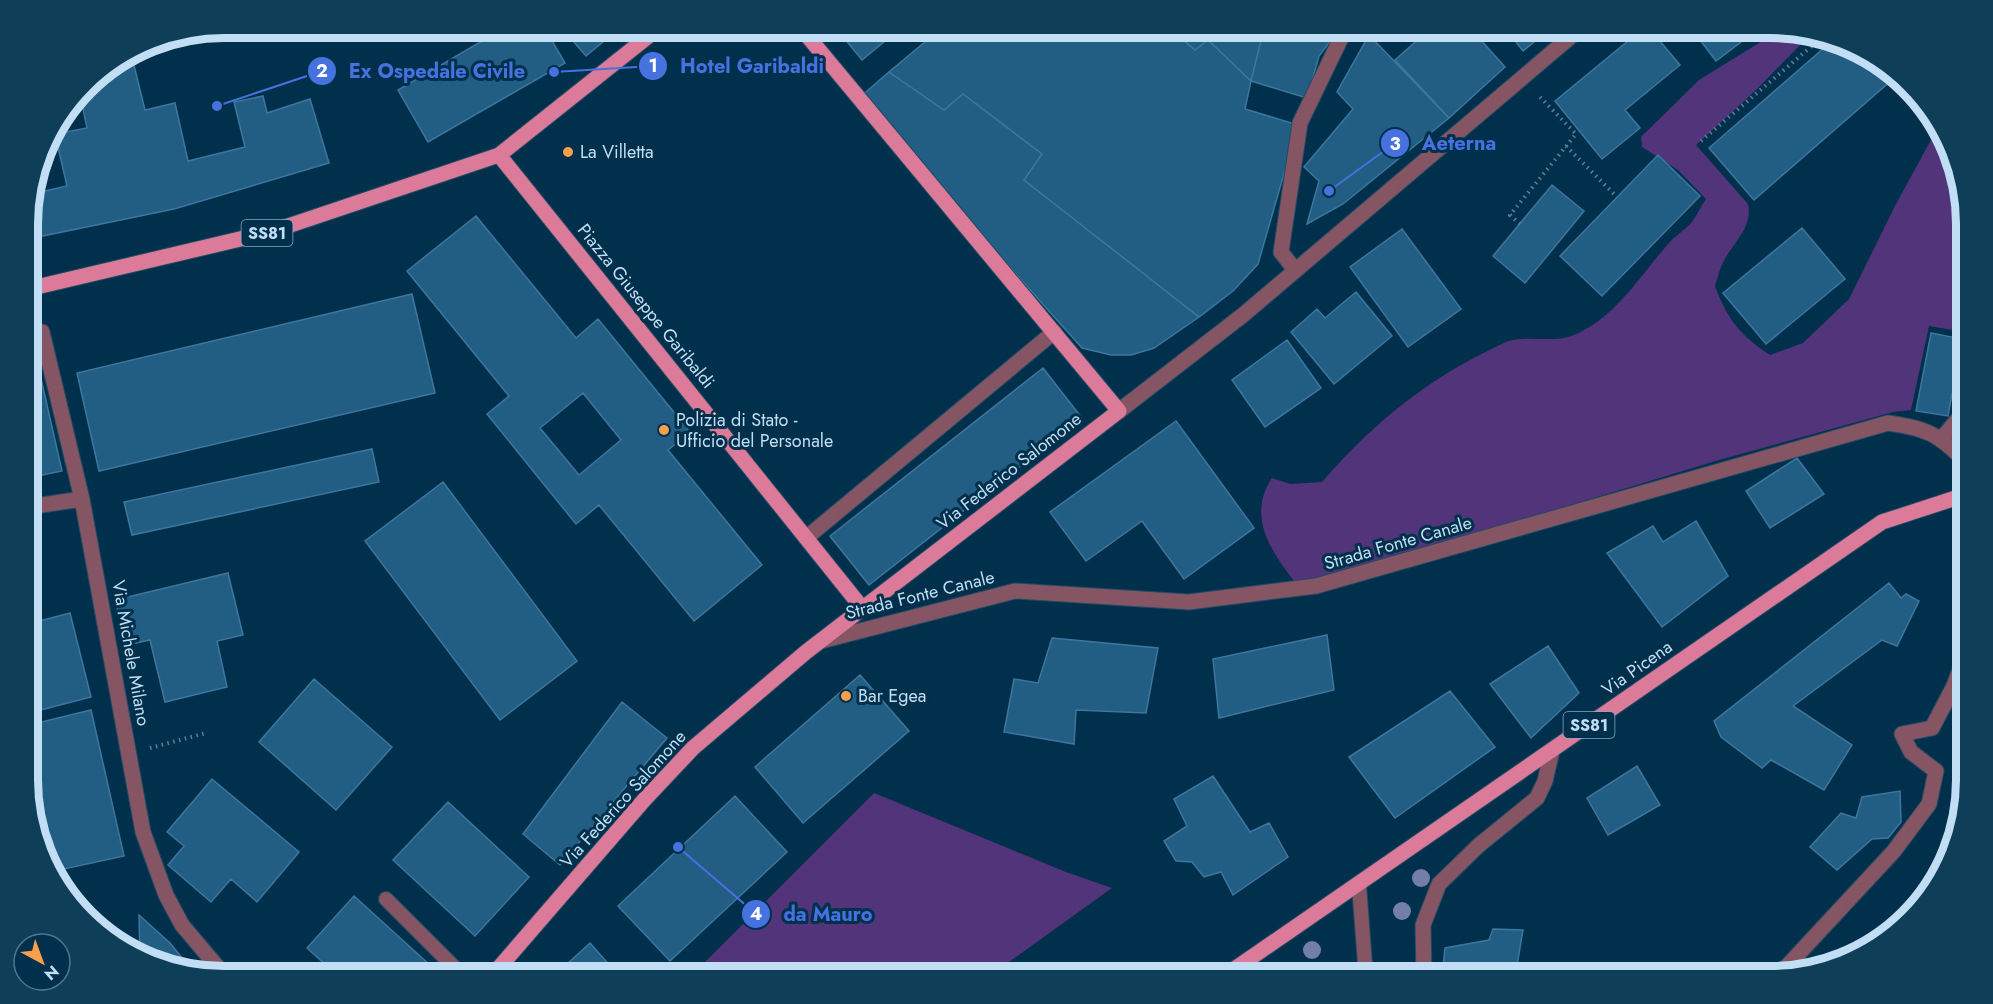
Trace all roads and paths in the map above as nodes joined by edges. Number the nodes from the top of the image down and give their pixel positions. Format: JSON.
{"nodes":[{"id":1,"x":646,"y":38,"type":"edge"},
{"id":2,"x":809,"y":38,"type":"edge"},
{"id":3,"x":1341,"y":38,"type":"edge"},
{"id":4,"x":1569,"y":38,"type":"edge"},
{"id":5,"x":1815,"y":43,"type":"edge"},
{"id":6,"x":1521,"y":78,"type":"junction"},
{"id":7,"x":1701,"y":141,"type":"dead end"},
{"id":8,"x":1566,"y":146,"type":"junction"},
{"id":9,"x":499,"y":155,"type":"junction"},
{"id":10,"x":1617,"y":197,"type":"dead end"},
{"id":11,"x":1520,"y":224,"type":"dead end"},
{"id":12,"x":1295,"y":270,"type":"junction"},
{"id":13,"x":38,"y":287,"type":"edge"},
{"id":14,"x":38,"y":332,"type":"edge"},
{"id":15,"x":1054,"y":332,"type":"junction"},
{"id":16,"x":1119,"y":411,"type":"junction"},
{"id":17,"x":1956,"y":422,"type":"edge"},
{"id":18,"x":1942,"y":438,"type":"junction"},
{"id":19,"x":1956,"y":452,"type":"edge"},
{"id":20,"x":1956,"y":498,"type":"edge"},
{"id":21,"x":82,"y":499,"type":"junction"},
{"id":22,"x":38,"y":506,"type":"edge"},
{"id":23,"x":806,"y":538,"type":"junction"},
{"id":24,"x":863,"y":609,"type":"junction"},
{"id":25,"x":821,"y":641,"type":"junction"},
{"id":26,"x":1956,"y":680,"type":"edge"},
{"id":27,"x":206,"y":733,"type":"dead end"},
{"id":28,"x":1552,"y":751,"type":"junction"},
{"id":29,"x":129,"y":753,"type":"junction"},
{"id":30,"x":1359,"y":885,"type":"junction"},
{"id":31,"x":386,"y":899,"type":"dead end"},
{"id":32,"x":1788,"y":965,"type":"edge"},
{"id":33,"x":216,"y":966,"type":"edge"},
{"id":34,"x":453,"y":966,"type":"edge"},
{"id":35,"x":501,"y":966,"type":"edge"},
{"id":36,"x":1238,"y":966,"type":"edge"},
{"id":37,"x":1365,"y":966,"type":"edge"},
{"id":38,"x":1424,"y":966,"type":"edge"}],
"edges":[{"from":1,"to":9,"type":"main road","number":"SS81"},
{"from":2,"to":15,"type":"main road"},
{"from":3,"to":12,"type":"street"},
{"from":4,"to":6,"type":"street","name":"Via Federico Salomone"},
{"from":5,"to":7,"type":"path"},
{"from":6,"to":8,"type":"path"},
{"from":6,"to":12,"type":"street","name":"Via Federico Salomone"},
{"from":8,"to":10,"type":"path"},
{"from":8,"to":11,"type":"path"},
{"from":9,"to":13,"type":"main road","number":"SS81"},
{"from":9,"to":23,"type":"main road","name":"Piazza Giuseppe Garibaldi"},
{"from":12,"to":16,"type":"street","name":"Via Federico Salomone"},
{"from":14,"to":21,"type":"street","name":"Via Michele Milano"},
{"from":15,"to":16,"type":"main road"},
{"from":15,"to":23,"type":"street"},
{"from":16,"to":24,"type":"main road","name":"Via Federico Salomone"},
{"from":17,"to":18,"type":"street"},
{"from":18,"to":19,"type":"street","name":"Strada Fonte Canale"},
{"from":18,"to":25,"type":"street","name":"Strada Fonte Canale"},
{"from":20,"to":28,"type":"main road","name":"Via Picena","number":"SS81"},
{"from":21,"to":22,"type":"street"},
{"from":21,"to":29,"type":"street","name":"Via Michele Milano"},
{"from":23,"to":24,"type":"main road","name":"Piazza Giuseppe Garibaldi"},
{"from":24,"to":25,"type":"main road","name":"Via Federico Salomone"},
{"from":25,"to":35,"type":"main road","name":"Via Federico Salomone"},
{"from":26,"to":32,"type":"street"},
{"from":27,"to":29,"type":"path"},
{"from":28,"to":30,"type":"main road","name":"Via Picena","number":"SS81"},
{"from":28,"to":38,"type":"street"},
{"from":29,"to":33,"type":"street","name":"Via Michele Milano"},
{"from":30,"to":36,"type":"main road","name":"Via Picena","number":"SS81"},
{"from":30,"to":37,"type":"lane"},
{"from":31,"to":34,"type":"lane"}]}
